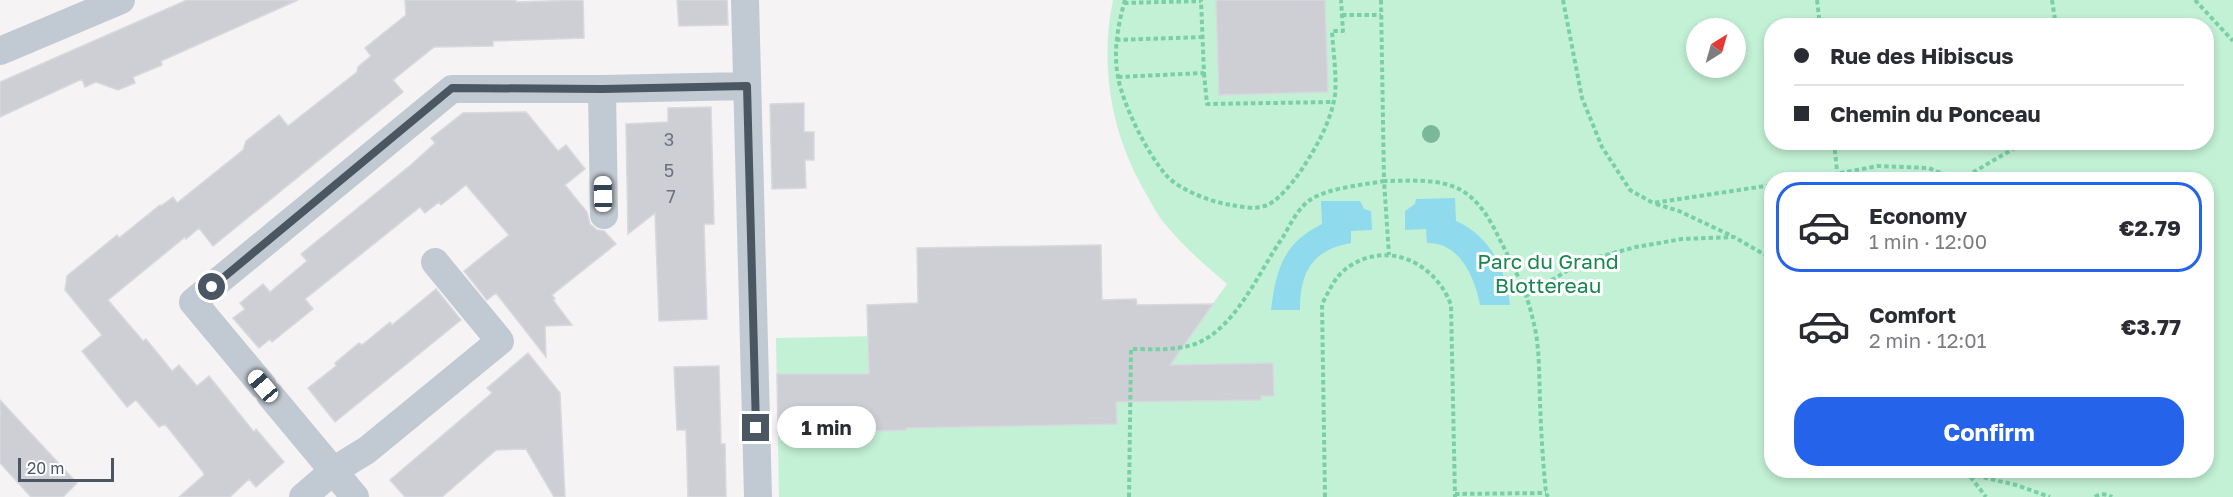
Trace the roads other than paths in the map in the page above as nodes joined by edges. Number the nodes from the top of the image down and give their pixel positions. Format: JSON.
{"nodes":[{"id":1,"x":121,"y":0,"type":"edge"},
{"id":2,"x":745,"y":0,"type":"edge"},
{"id":3,"x":0,"y":51,"type":"edge"},
{"id":4,"x":747,"y":86,"type":"junction"},
{"id":5,"x":602,"y":89,"type":"junction"},
{"id":6,"x":604,"y":215,"type":"dead end"},
{"id":7,"x":435,"y":262,"type":"dead end"},
{"id":8,"x":333,"y":471,"type":"junction"},
{"id":9,"x":303,"y":497,"type":"edge"},
{"id":10,"x":355,"y":497,"type":"edge"},
{"id":11,"x":758,"y":497,"type":"edge"}],
"edges":[{"from":1,"to":3,"type":"street"},
{"from":2,"to":4,"type":"street"},
{"from":4,"to":5,"type":"street"},
{"from":4,"to":11,"type":"street"},
{"from":5,"to":6,"type":"street"},
{"from":5,"to":8,"type":"street"},
{"from":7,"to":8,"type":"street"},
{"from":8,"to":9,"type":"street"},
{"from":8,"to":10,"type":"street"}]}
